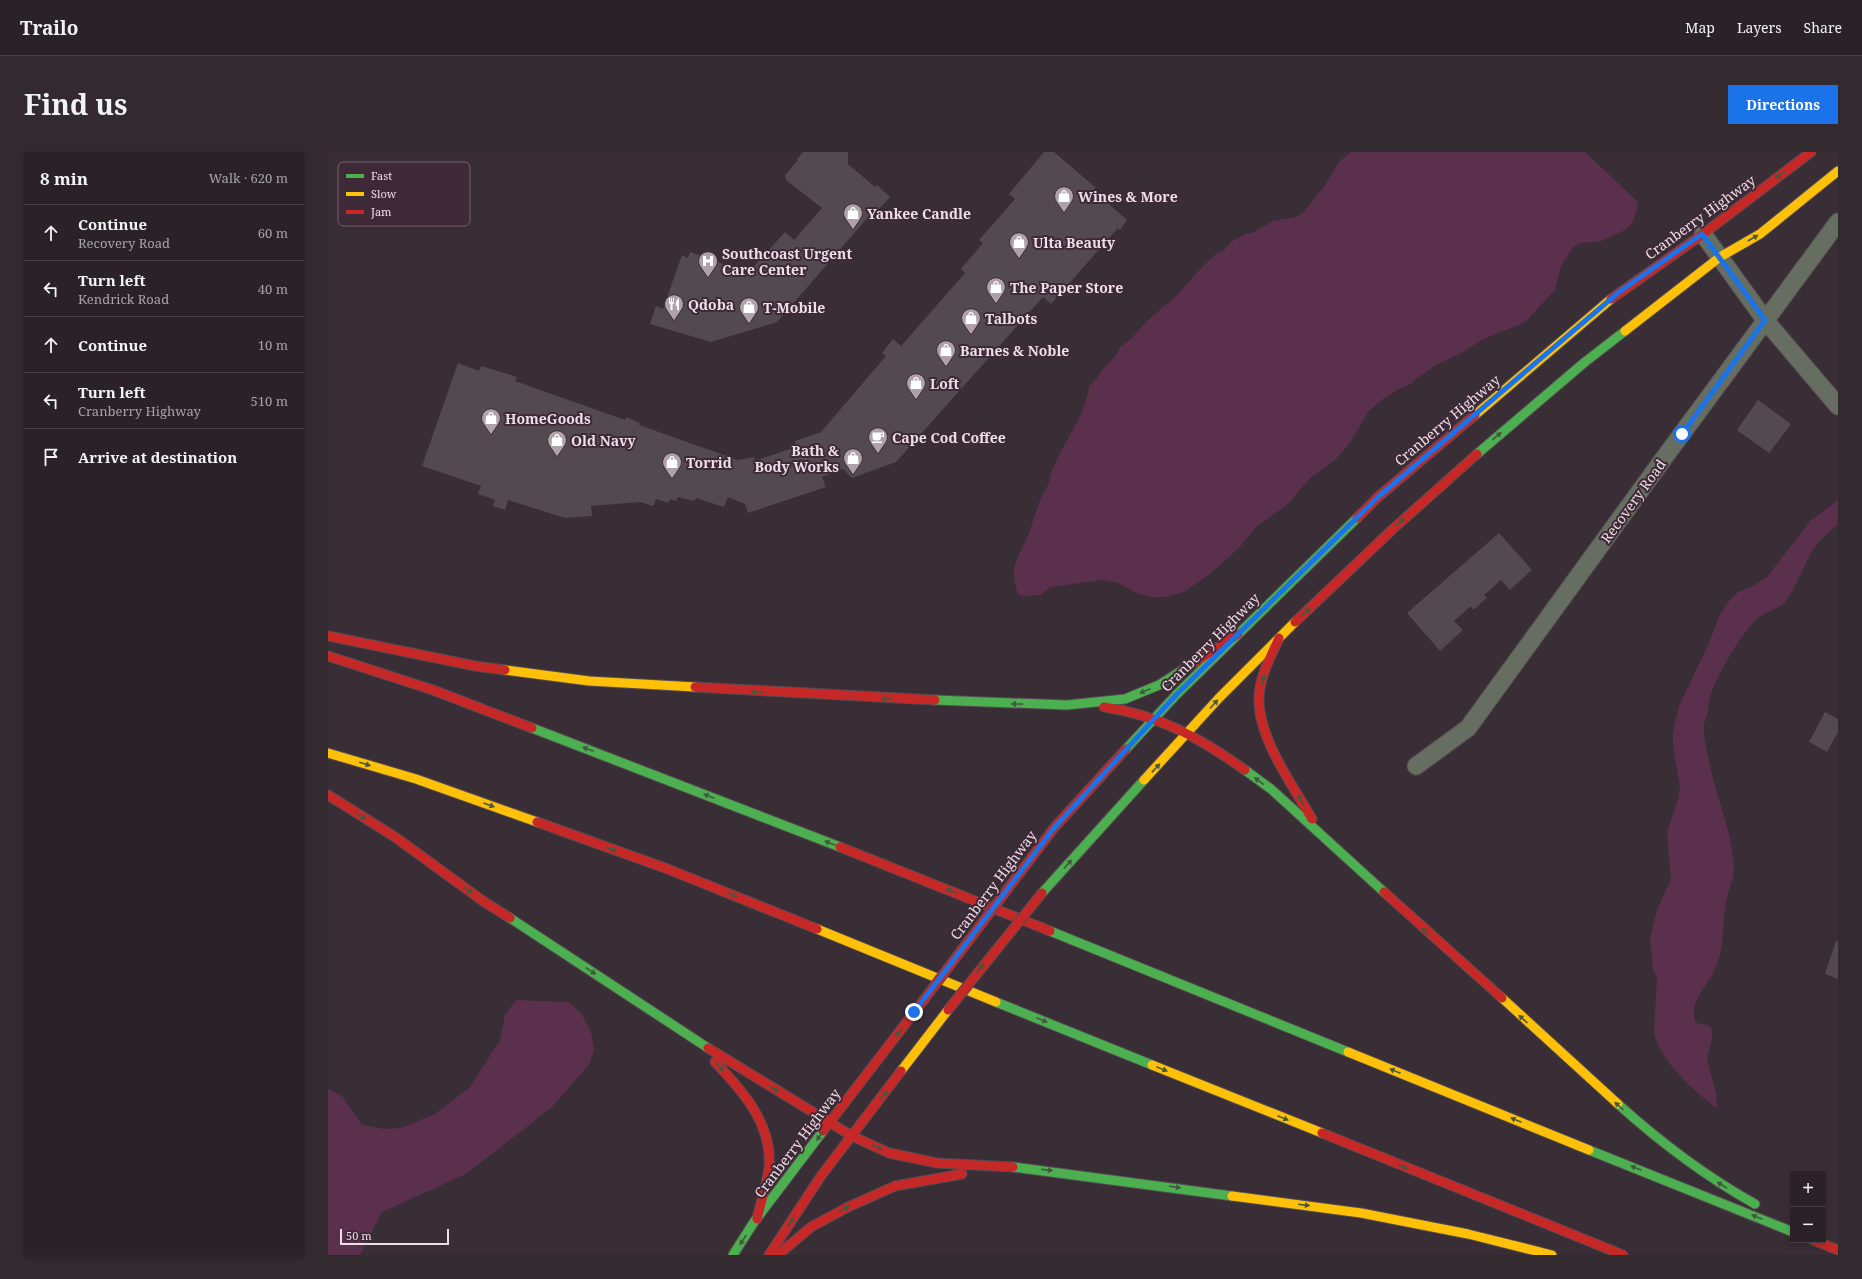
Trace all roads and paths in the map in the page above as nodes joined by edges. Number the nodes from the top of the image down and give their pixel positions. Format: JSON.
{"nodes":[{"id":1,"x":1812,"y":152,"type":"edge"},
{"id":2,"x":1838,"y":171,"type":"edge"},
{"id":3,"x":1838,"y":222,"type":"edge"},
{"id":4,"x":1702,"y":234,"type":"junction"},
{"id":5,"x":1720,"y":258,"type":"junction"},
{"id":6,"x":1765,"y":320,"type":"junction"},
{"id":7,"x":1838,"y":406,"type":"edge"},
{"id":8,"x":1238,"y":634,"type":"junction"},
{"id":9,"x":328,"y":636,"type":"edge"},
{"id":10,"x":1279,"y":638,"type":"junction"},
{"id":11,"x":328,"y":656,"type":"edge"},
{"id":12,"x":1067,"y":705,"type":"junction"},
{"id":13,"x":1155,"y":718,"type":"junction"},
{"id":14,"x":1188,"y":733,"type":"junction"},
{"id":15,"x":328,"y":753,"type":"edge"},
{"id":16,"x":1416,"y":766,"type":"dead end"},
{"id":17,"x":328,"y":795,"type":"edge"},
{"id":18,"x":1320,"y":834,"type":"junction"},
{"id":19,"x":693,"y":1039,"type":"junction"},
{"id":20,"x":830,"y":1122,"type":"junction"},
{"id":21,"x":852,"y":1136,"type":"junction"},
{"id":22,"x":1018,"y":1167,"type":"junction"},
{"id":23,"x":1761,"y":1207,"type":"dead end"},
{"id":24,"x":1774,"y":1214,"type":"dead end"},
{"id":25,"x":757,"y":1218,"type":"junction"},
{"id":26,"x":1790,"y":1222,"type":"edge"},
{"id":27,"x":1790,"y":1231,"type":"edge"},
{"id":28,"x":1826,"y":1242,"type":"edge"},
{"id":29,"x":1821,"y":1243,"type":"edge"},
{"id":30,"x":1838,"y":1249,"type":"edge"},
{"id":31,"x":733,"y":1255,"type":"edge"},
{"id":32,"x":769,"y":1255,"type":"edge"},
{"id":33,"x":778,"y":1255,"type":"edge"},
{"id":34,"x":1552,"y":1255,"type":"edge"},
{"id":35,"x":1623,"y":1255,"type":"edge"}],
"edges":[{"from":1,"to":4,"type":"main road","name":"Cranberry Highway","one_way":true},
{"from":5,"to":2,"type":"main road","one_way":true},
{"from":3,"to":6,"type":"street","name":"Recovery Road"},
{"from":4,"to":5,"type":"street"},
{"from":4,"to":8,"type":"main road","name":"Cranberry Highway"},
{"from":5,"to":6,"type":"street"},
{"from":10,"to":5,"type":"main road","one_way":true},
{"from":6,"to":7,"type":"street"},
{"from":6,"to":16,"type":"street","name":"Recovery Road"},
{"from":8,"to":12,"type":"main road","one_way":true},
{"from":8,"to":13,"type":"main road","name":"Cranberry Highway"},
{"from":12,"to":9,"type":"main road","one_way":true},
{"from":14,"to":10,"type":"main road","one_way":true},
{"from":18,"to":10,"type":"main road","one_way":true},
{"from":27,"to":11,"type":"main road","one_way":true},
{"from":12,"to":13,"type":"main road"},
{"from":13,"to":14,"type":"main road"},
{"from":13,"to":20,"type":"main road","name":"Cranberry Highway","one_way":true,"bridge":true},
{"from":18,"to":14,"type":"main road","one_way":true},
{"from":21,"to":14,"type":"main road","one_way":true,"bridge":true},
{"from":15,"to":35,"type":"main road","one_way":true},
{"from":17,"to":19,"type":"main road","one_way":true},
{"from":23,"to":18,"type":"main road","one_way":true},
{"from":19,"to":20,"type":"main road","one_way":true},
{"from":19,"to":25,"type":"main road","one_way":true},
{"from":20,"to":21,"type":"main road"},
{"from":20,"to":25,"type":"main road","name":"Cranberry Highway","one_way":true},
{"from":21,"to":22,"type":"main road","one_way":true},
{"from":32,"to":21,"type":"main road","one_way":true},
{"from":33,"to":22,"type":"main road","one_way":true},
{"from":22,"to":34,"type":"main road","one_way":true},
{"from":24,"to":26,"type":"main road"},
{"from":25,"to":31,"type":"main road","name":"Cranberry Highway","one_way":true},
{"from":28,"to":30,"type":"main road"},
{"from":29,"to":30,"type":"main road"}]}
